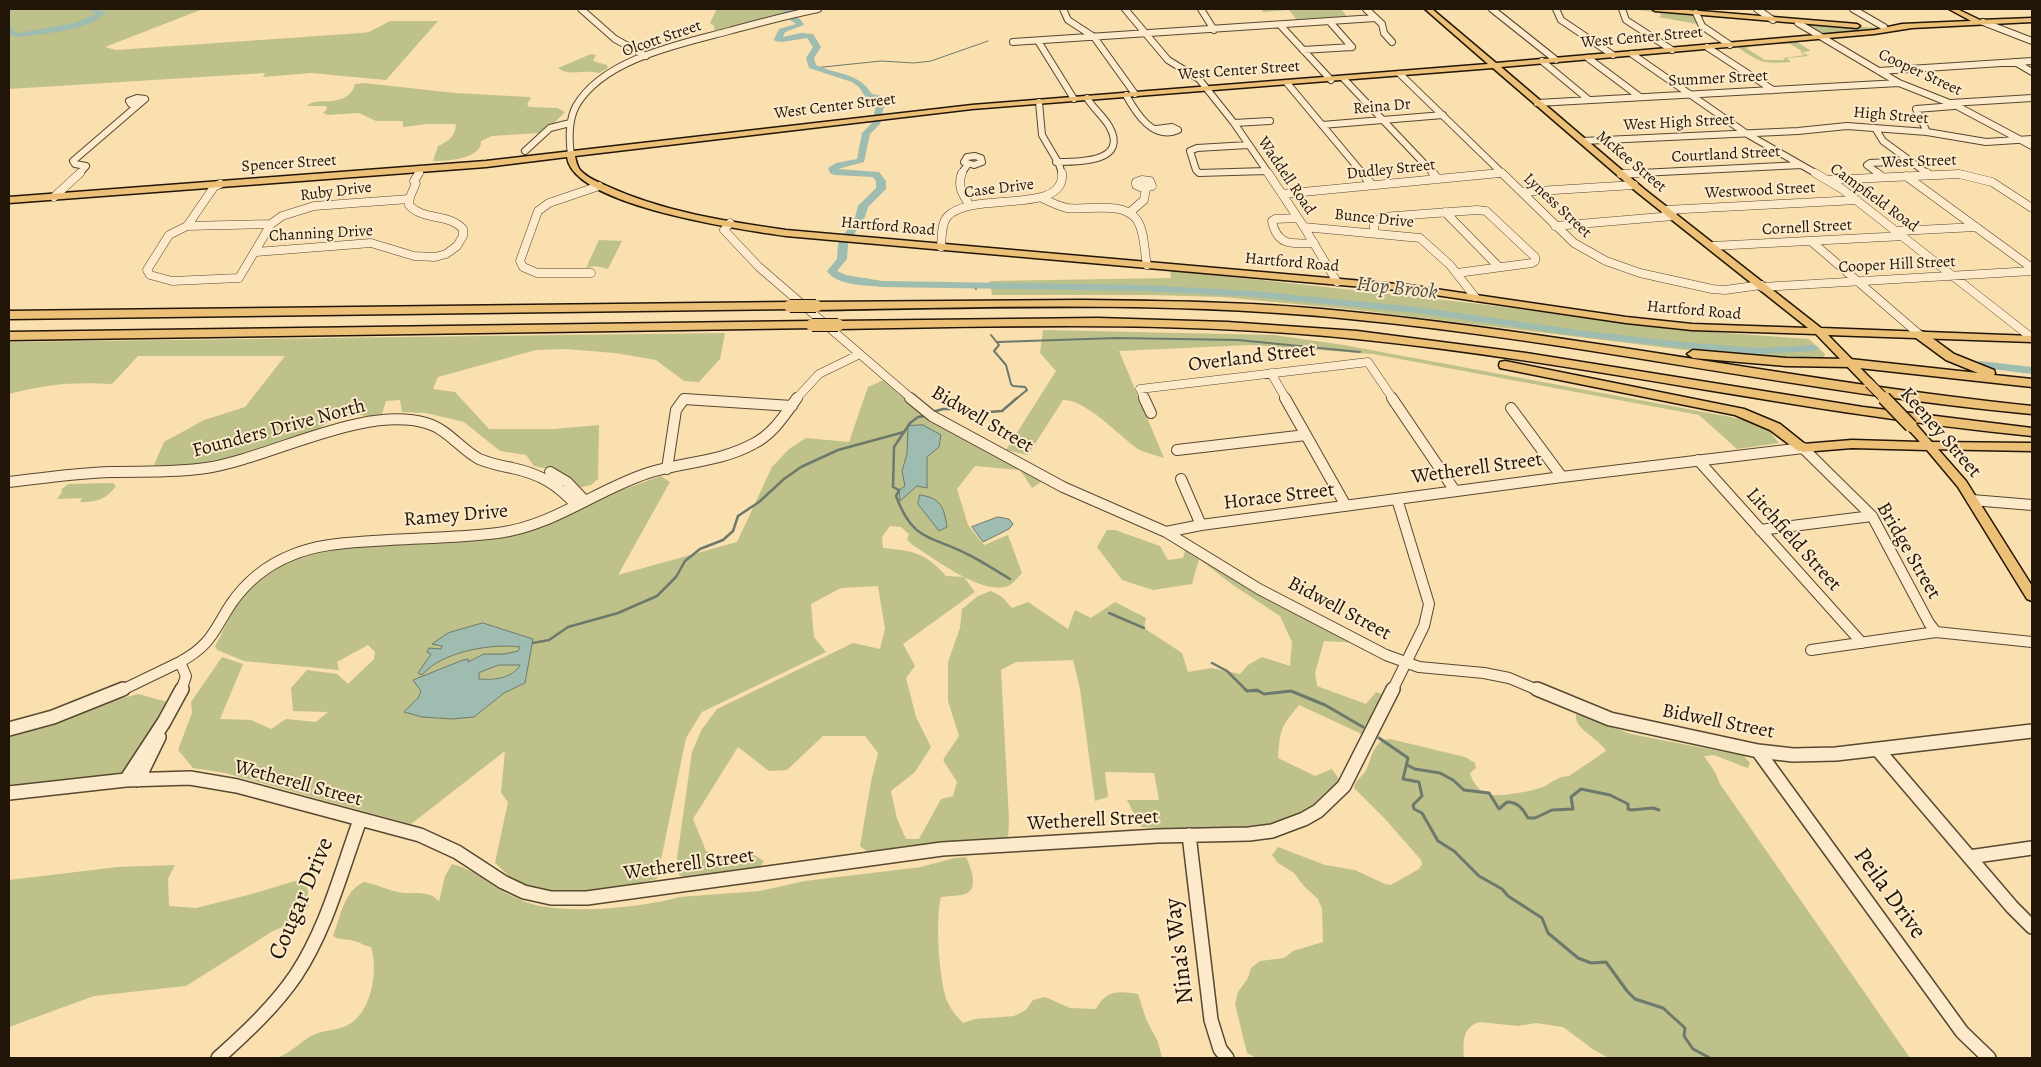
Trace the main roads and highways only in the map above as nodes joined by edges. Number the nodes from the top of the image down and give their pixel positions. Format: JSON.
{"nodes":[{"id":1,"x":1428,"y":9,"type":"edge"},
{"id":2,"x":1655,"y":9,"type":"edge"},
{"id":3,"x":1952,"y":9,"type":"edge"},
{"id":4,"x":1959,"y":9,"type":"edge"},
{"id":5,"x":2032,"y":20,"type":"edge"},
{"id":6,"x":1983,"y":22,"type":"junction"},
{"id":7,"x":2032,"y":24,"type":"edge"},
{"id":8,"x":1910,"y":26,"type":"junction"},
{"id":9,"x":1494,"y":66,"type":"junction"},
{"id":10,"x":571,"y":155,"type":"junction"},
{"id":11,"x":9,"y":200,"type":"edge"},
{"id":12,"x":314,"y":312,"type":"junction"},
{"id":13,"x":9,"y":316,"type":"edge"},
{"id":14,"x":9,"y":320,"type":"edge"},
{"id":15,"x":1301,"y":330,"type":"junction"},
{"id":16,"x":1483,"y":332,"type":"junction"},
{"id":17,"x":1820,"y":332,"type":"junction"},
{"id":18,"x":1920,"y":335,"type":"junction"},
{"id":19,"x":9,"y":336,"type":"edge"},
{"id":20,"x":2032,"y":339,"type":"edge"},
{"id":21,"x":1850,"y":363,"type":"junction"},
{"id":22,"x":2032,"y":382,"type":"edge"},
{"id":23,"x":2032,"y":410,"type":"edge"},
{"id":24,"x":2032,"y":432,"type":"edge"},
{"id":25,"x":1930,"y":446,"type":"junction"},
{"id":26,"x":2032,"y":447,"type":"edge"},
{"id":27,"x":1803,"y":448,"type":"joint"},
{"id":28,"x":2032,"y":596,"type":"edge"}],
"edges":[{"from":1,"to":9,"type":"main road","name":"McKee Street"},
{"from":2,"to":8,"type":"main road"},
{"from":3,"to":6,"type":"main road"},
{"from":4,"to":6,"type":"main road"},
{"from":5,"to":6,"type":"main road"},
{"from":6,"to":7,"type":"main road"},
{"from":6,"to":8,"type":"main road"},
{"from":8,"to":9,"type":"main road","name":"West Center Street"},
{"from":9,"to":10,"type":"main road","name":"West Center Street"},
{"from":9,"to":17,"type":"main road","name":"McKee Street"},
{"from":10,"to":11,"type":"main road","name":"Spencer Street"},
{"from":10,"to":17,"type":"main road","name":"Hartford Road"},
{"from":12,"to":13,"type":"highway"},
{"from":12,"to":14,"type":"highway"},
{"from":12,"to":16,"type":"highway","bridge":true},
{"from":15,"to":19,"type":"highway","bridge":true},
{"from":15,"to":24,"type":"highway"},
{"from":15,"to":27,"type":"highway"},
{"from":16,"to":21,"type":"highway"},
{"from":16,"to":23,"type":"highway"},
{"from":17,"to":18,"type":"main road","name":"Hartford Road"},
{"from":17,"to":21,"type":"main road","name":"Keeney Street"},
{"from":18,"to":20,"type":"main road","name":"Hartford Road"},
{"from":18,"to":22,"type":"highway"},
{"from":21,"to":22,"type":"highway"},
{"from":21,"to":25,"type":"main road","name":"Keeney Street","bridge":true},
{"from":25,"to":26,"type":"highway"},
{"from":25,"to":27,"type":"main road","name":"Wetherell Street"},
{"from":25,"to":28,"type":"main road","name":"Keeney Street"}]}
